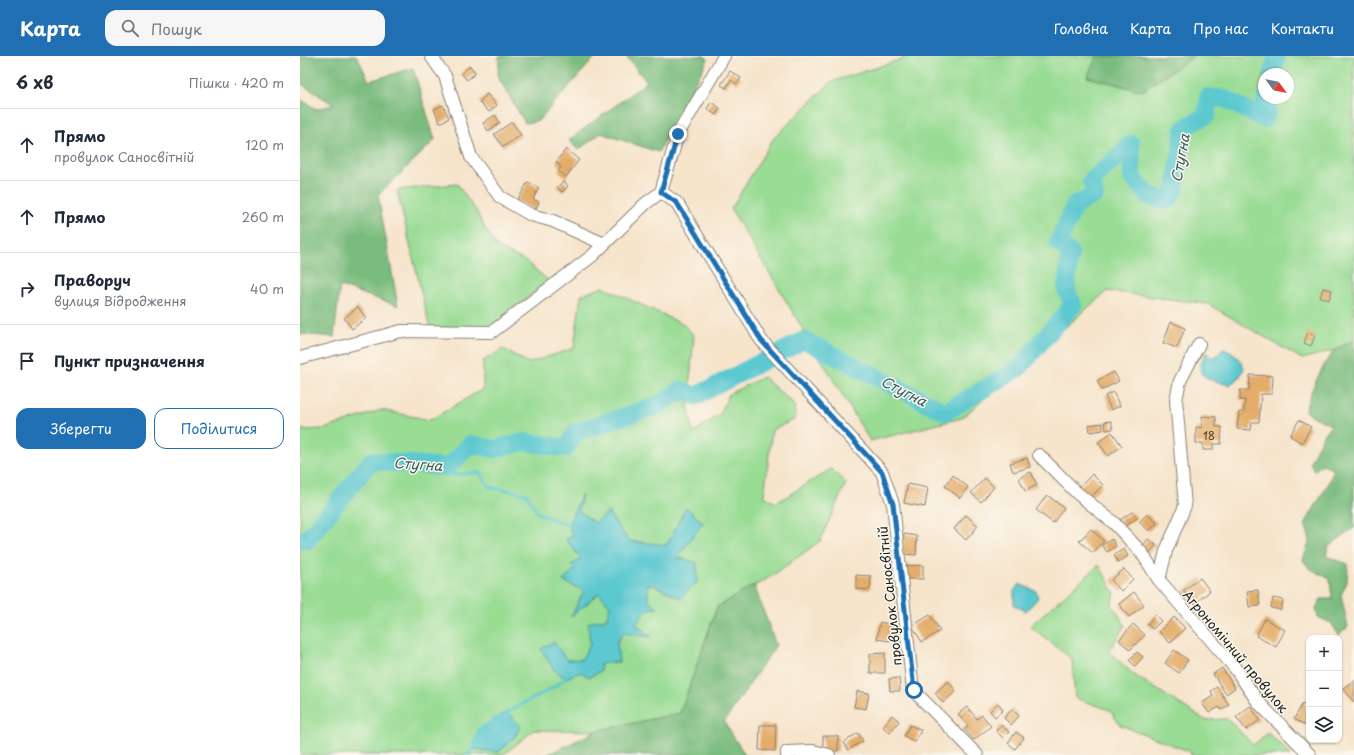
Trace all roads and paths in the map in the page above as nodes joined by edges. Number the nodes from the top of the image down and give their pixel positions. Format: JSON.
{"nodes":[{"id":1,"x":431,"y":56,"type":"edge"},
{"id":2,"x":724,"y":56,"type":"edge"},
{"id":3,"x":661,"y":192,"type":"junction"},
{"id":4,"x":604,"y":244,"type":"junction"},
{"id":5,"x":1199,"y":344,"type":"dead end"},
{"id":6,"x":300,"y":358,"type":"edge"},
{"id":7,"x":1039,"y":455,"type":"dead end"},
{"id":8,"x":1159,"y":580,"type":"junction"},
{"id":9,"x":787,"y":755,"type":"edge"},
{"id":10,"x":829,"y":755,"type":"edge"},
{"id":11,"x":974,"y":755,"type":"edge"},
{"id":12,"x":1310,"y":755,"type":"edge"}],
"edges":[{"from":1,"to":4,"type":"street"},
{"from":2,"to":3,"type":"street"},
{"from":3,"to":4,"type":"street"},
{"from":3,"to":11,"type":"street","name":"провулок Саносвітній"},
{"from":4,"to":6,"type":"street"},
{"from":5,"to":8,"type":"street"},
{"from":7,"to":8,"type":"street","name":"Агрономічний провулок"},
{"from":8,"to":12,"type":"street","name":"Агрономічний провулок"},
{"from":9,"to":10,"type":"street"}]}
